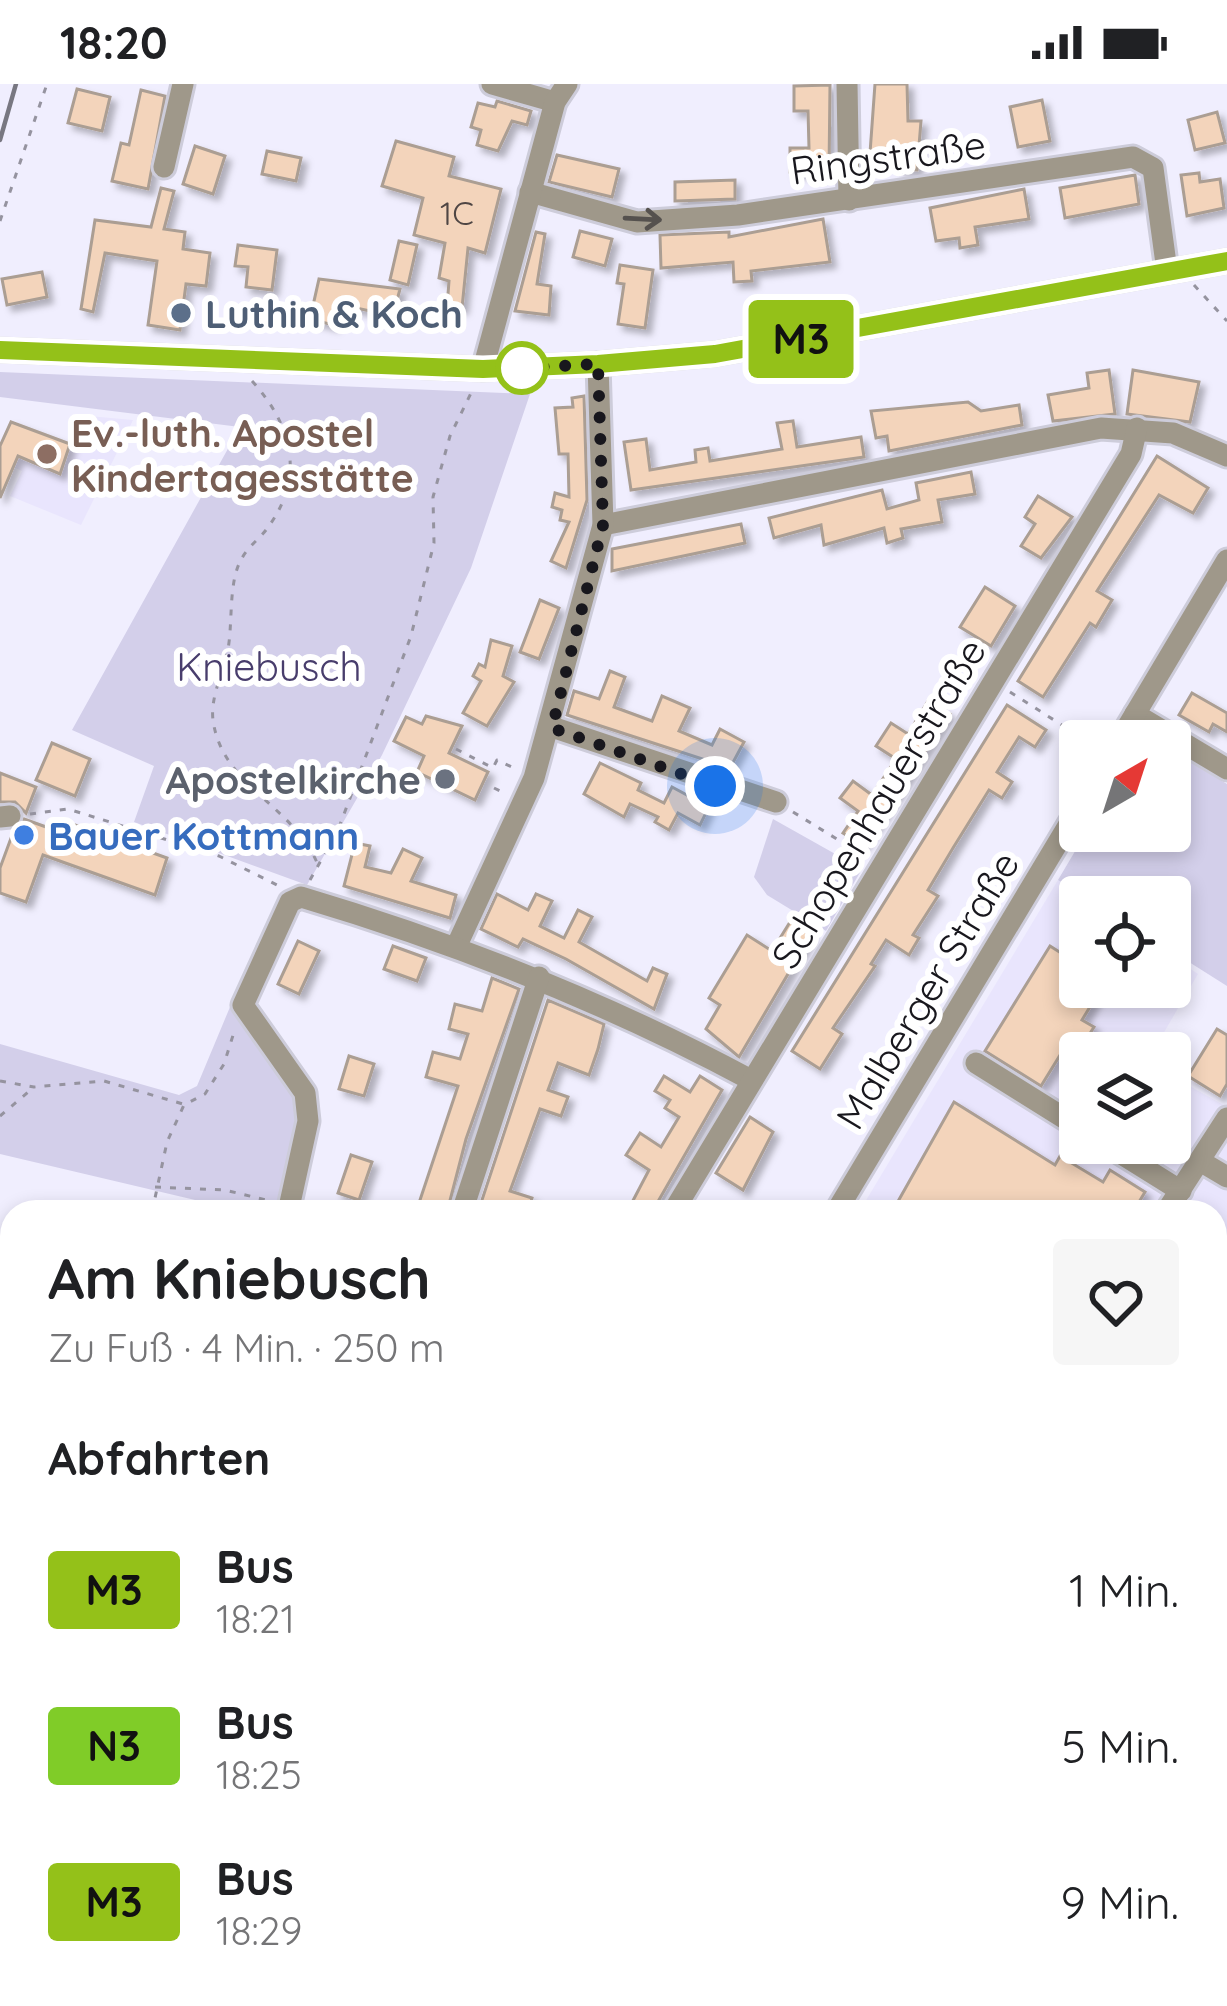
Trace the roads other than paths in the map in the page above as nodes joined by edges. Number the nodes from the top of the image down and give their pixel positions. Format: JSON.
{"nodes":[{"id":1,"x":183,"y":84,"type":"edge"},
{"id":2,"x":491,"y":84,"type":"edge"},
{"id":3,"x":845,"y":84,"type":"edge"},
{"id":4,"x":561,"y":93,"type":"edge"},
{"id":5,"x":164,"y":167,"type":"dead end"},
{"id":6,"x":530,"y":192,"type":"junction"},
{"id":7,"x":849,"y":200,"type":"junction"},
{"id":8,"x":1227,"y":261,"type":"edge"},
{"id":9,"x":1176,"y":269,"type":"junction"},
{"id":10,"x":0,"y":350,"type":"edge"},
{"id":11,"x":598,"y":364,"type":"junction"},
{"id":12,"x":483,"y":369,"type":"junction"},
{"id":13,"x":1137,"y":428,"type":"junction"},
{"id":14,"x":1227,"y":456,"type":"edge"},
{"id":15,"x":603,"y":525,"type":"junction"},
{"id":16,"x":1227,"y":560,"type":"edge"},
{"id":17,"x":1135,"y":714,"type":"junction"},
{"id":18,"x":1131,"y":720,"type":"edge"},
{"id":19,"x":552,"y":728,"type":"junction"},
{"id":20,"x":1227,"y":769,"type":"edge"},
{"id":21,"x":776,"y":802,"type":"road end"},
{"id":22,"x":1059,"y":841,"type":"edge"},
{"id":23,"x":457,"y":945,"type":"junction"},
{"id":24,"x":539,"y":977,"type":"junction"},
{"id":25,"x":976,"y":1063,"type":"dead end"},
{"id":26,"x":751,"y":1080,"type":"junction"},
{"id":27,"x":1059,"y":1115,"type":"edge"},
{"id":28,"x":1227,"y":1118,"type":"edge"},
{"id":29,"x":1200,"y":1160,"type":"junction"},
{"id":30,"x":1138,"y":1164,"type":"edge"},
{"id":31,"x":1227,"y":1177,"type":"edge"},
{"id":32,"x":1181,"y":1191,"type":"junction"},
{"id":33,"x":290,"y":1200,"type":"edge"},
{"id":34,"x":466,"y":1200,"type":"edge"},
{"id":35,"x":680,"y":1200,"type":"edge"},
{"id":36,"x":843,"y":1200,"type":"edge"},
{"id":37,"x":1175,"y":1200,"type":"edge"},
{"id":38,"x":0,"y":1487,"type":"edge"},
{"id":39,"x":0,"y":1498,"type":"edge"}],
"edges":[{"from":1,"to":5,"type":"street"},
{"from":2,"to":4,"type":"street"},
{"from":3,"to":7,"type":"street"},
{"from":4,"to":6,"type":"street"},
{"from":6,"to":7,"type":"street","name":"Ringstraße","one_way":true},
{"from":6,"to":12,"type":"street"},
{"from":7,"to":9,"type":"street","name":"Ringstraße"},
{"from":8,"to":9,"type":"street"},
{"from":9,"to":11,"type":"street"},
{"from":10,"to":12,"type":"street"},
{"from":11,"to":12,"type":"street"},
{"from":11,"to":15,"type":"street"},
{"from":13,"to":14,"type":"street"},
{"from":13,"to":15,"type":"street"},
{"from":13,"to":26,"type":"street","name":"Schopenhauerstraße"},
{"from":15,"to":19,"type":"street"},
{"from":16,"to":17,"type":"street"},
{"from":17,"to":18,"type":"street"},
{"from":17,"to":20,"type":"street"},
{"from":19,"to":21,"type":"street"},
{"from":19,"to":23,"type":"street"},
{"from":22,"to":36,"type":"street","name":"Malberger Straße"},
{"from":23,"to":24,"type":"street"},
{"from":23,"to":33,"type":"street"},
{"from":24,"to":26,"type":"street"},
{"from":24,"to":34,"type":"street"},
{"from":25,"to":27,"type":"street"},
{"from":26,"to":35,"type":"street","name":"Schopenhauerstraße"},
{"from":28,"to":29,"type":"street"},
{"from":29,"to":31,"type":"street"},
{"from":29,"to":32,"type":"street"},
{"from":30,"to":32,"type":"street"},
{"from":32,"to":37,"type":"street"},
{"from":38,"to":39,"type":"street"}]}
